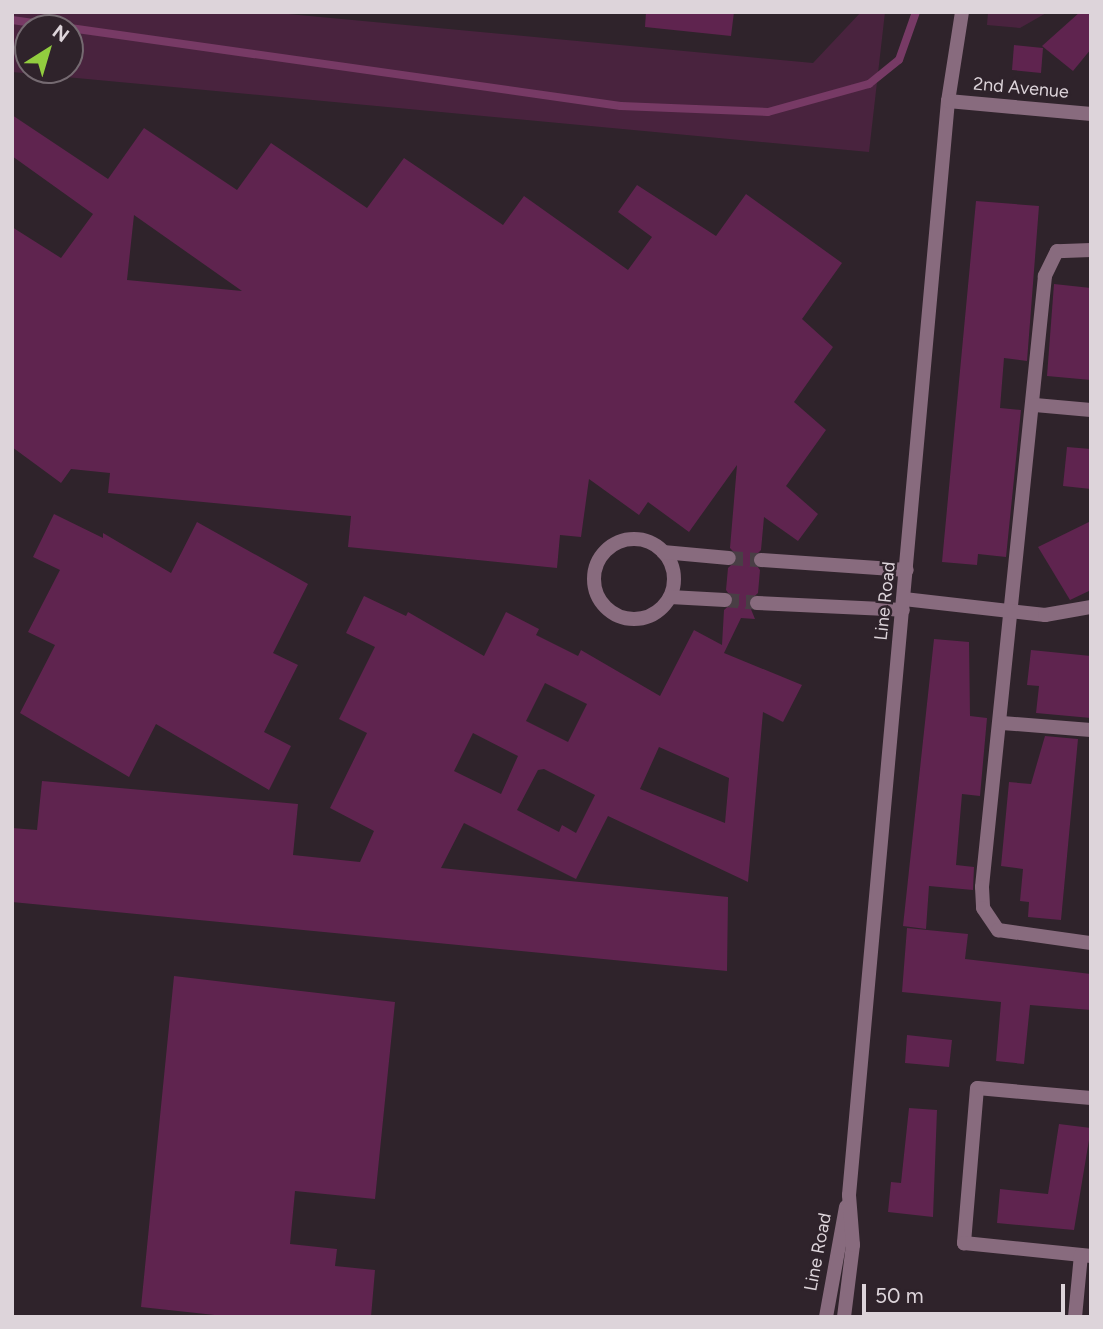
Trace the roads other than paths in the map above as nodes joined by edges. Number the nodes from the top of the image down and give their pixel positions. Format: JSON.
{"nodes":[{"id":1,"x":962,"y":12,"type":"edge"},
{"id":2,"x":948,"y":101,"type":"junction"},
{"id":3,"x":1091,"y":114,"type":"edge"},
{"id":4,"x":1091,"y":250,"type":"edge"},
{"id":5,"x":1035,"y":405,"type":"junction"},
{"id":6,"x":1091,"y":410,"type":"edge"},
{"id":7,"x":663,"y":552,"type":"junction"},
{"id":8,"x":729,"y":558,"type":"tunnel mouth"},
{"id":9,"x":761,"y":560,"type":"tunnel mouth"},
{"id":10,"x":907,"y":570,"type":"junction"},
{"id":11,"x":670,"y":597,"type":"junction"},
{"id":12,"x":725,"y":600,"type":"tunnel mouth"},
{"id":13,"x":757,"y":603,"type":"tunnel mouth"},
{"id":14,"x":903,"y":604,"type":"junction"},
{"id":15,"x":1091,"y":607,"type":"edge"},
{"id":16,"x":1013,"y":609,"type":"junction"},
{"id":17,"x":1002,"y":723,"type":"junction"},
{"id":18,"x":1091,"y":730,"type":"edge"},
{"id":19,"x":1091,"y":943,"type":"edge"},
{"id":20,"x":1091,"y":1098,"type":"edge"},
{"id":21,"x":849,"y":1195,"type":"junction"},
{"id":22,"x":1086,"y":1255,"type":"edge"},
{"id":23,"x":826,"y":1317,"type":"edge"},
{"id":24,"x":844,"y":1317,"type":"edge"},
{"id":25,"x":1075,"y":1317,"type":"edge"}],
"edges":[{"from":1,"to":2,"type":"street","name":"Line Road"},
{"from":2,"to":3,"type":"street","name":"2nd Avenue"},
{"from":2,"to":10,"type":"street","name":"Line Road"},
{"from":4,"to":5,"type":"street"},
{"from":5,"to":6,"type":"street"},
{"from":5,"to":16,"type":"street"},
{"from":7,"to":8,"type":"street"},
{"from":7,"to":11,"type":"street"},
{"from":7,"to":11,"type":"street"},
{"from":9,"to":10,"type":"street"},
{"from":10,"to":14,"type":"street","name":"Line Road"},
{"from":11,"to":12,"type":"street"},
{"from":13,"to":14,"type":"street"},
{"from":14,"to":16,"type":"street"},
{"from":14,"to":21,"type":"street","name":"Line Road"},
{"from":15,"to":16,"type":"street"},
{"from":16,"to":17,"type":"street"},
{"from":17,"to":18,"type":"street"},
{"from":17,"to":19,"type":"street"},
{"from":20,"to":22,"type":"street"},
{"from":21,"to":23,"type":"street","name":"Line Road"},
{"from":21,"to":24,"type":"street","name":"Line Road"},
{"from":22,"to":25,"type":"street"}]}
